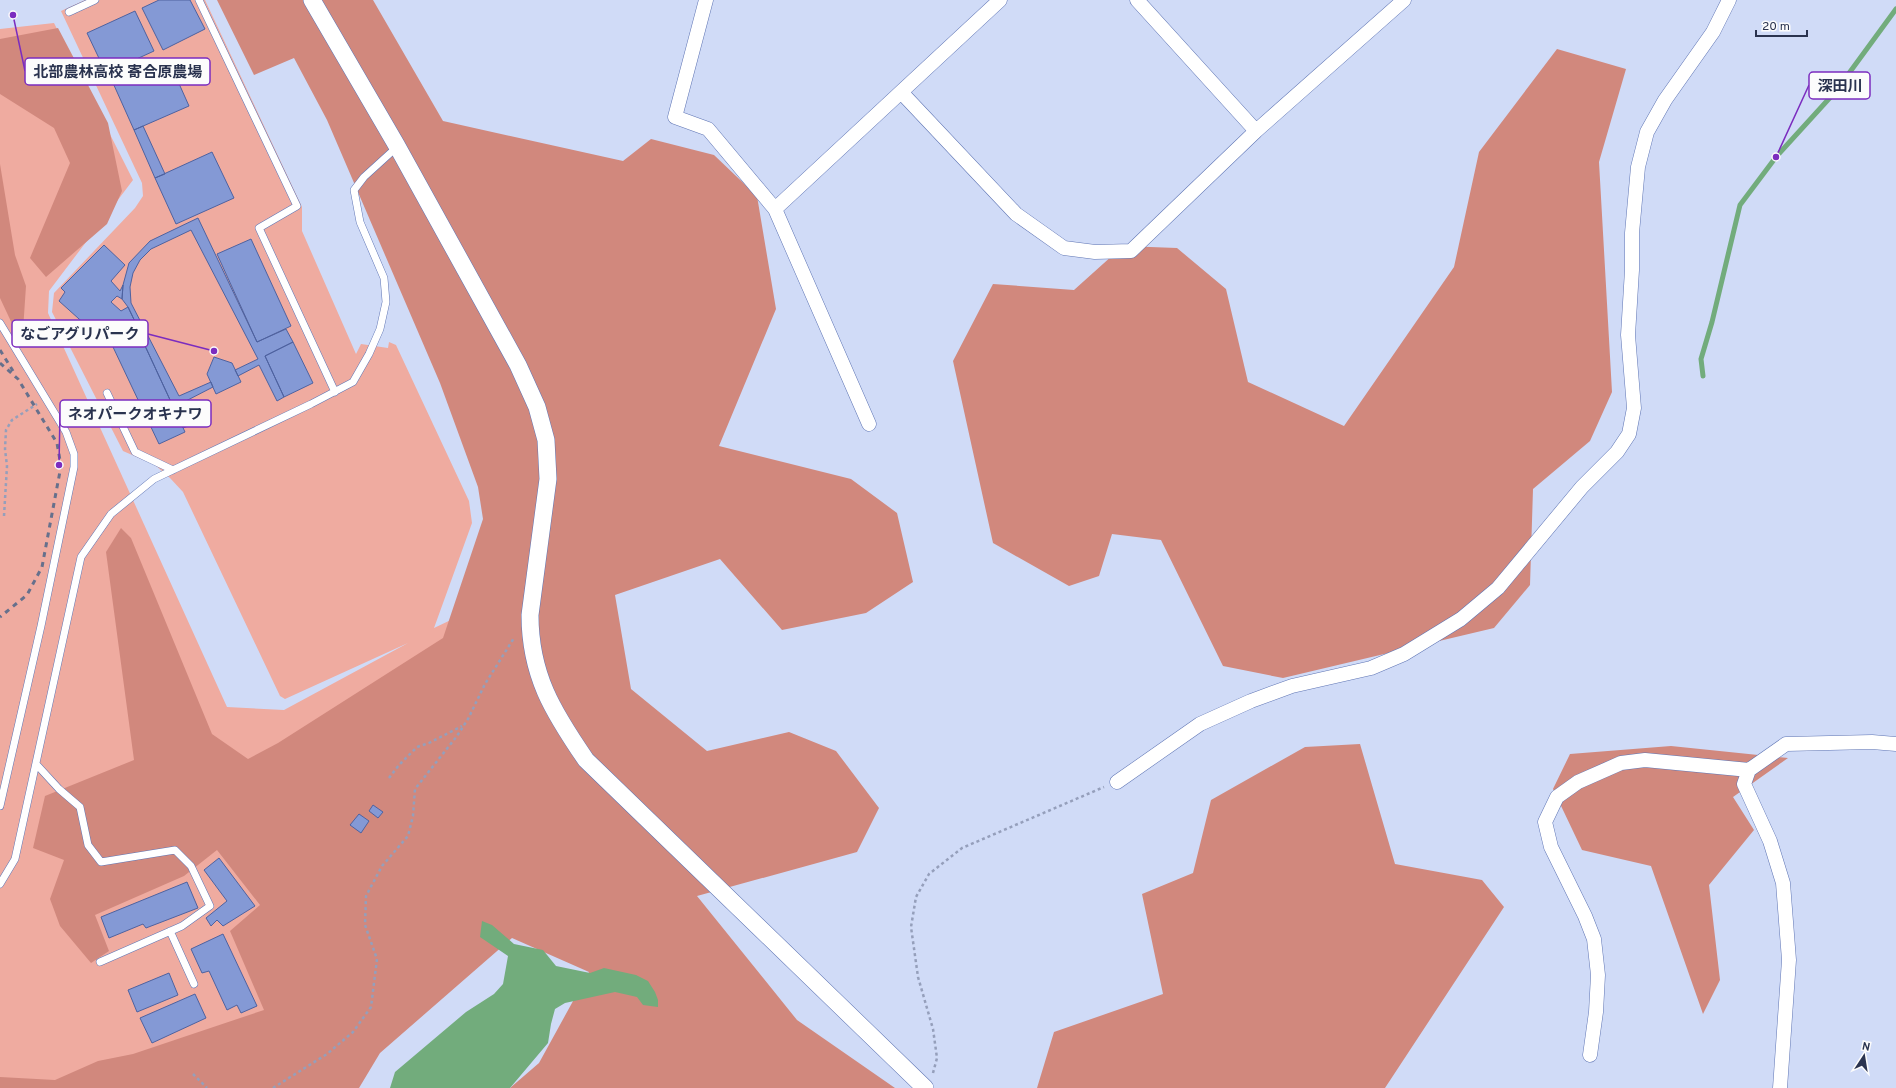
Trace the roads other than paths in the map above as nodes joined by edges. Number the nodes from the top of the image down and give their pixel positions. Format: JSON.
{"nodes":[{"id":1,"x":95,"y":0,"type":"edge"},
{"id":2,"x":199,"y":0,"type":"edge"},
{"id":3,"x":312,"y":0,"type":"edge"},
{"id":4,"x":706,"y":0,"type":"edge"},
{"id":5,"x":1000,"y":0,"type":"edge"},
{"id":6,"x":1137,"y":0,"type":"edge"},
{"id":7,"x":1404,"y":0,"type":"edge"},
{"id":8,"x":1729,"y":0,"type":"edge"},
{"id":9,"x":70,"y":12,"type":"dead end"},
{"id":10,"x":901,"y":92,"type":"junction"},
{"id":11,"x":1256,"y":131,"type":"junction"},
{"id":12,"x":397,"y":146,"type":"junction"},
{"id":13,"x":775,"y":209,"type":"junction"},
{"id":14,"x":0,"y":323,"type":"edge"},
{"id":15,"x":335,"y":392,"type":"junction"},
{"id":16,"x":107,"y":393,"type":"dead end"},
{"id":17,"x":869,"y":424,"type":"dead end"},
{"id":18,"x":173,"y":470,"type":"junction"},
{"id":19,"x":1896,"y":744,"type":"edge"},
{"id":20,"x":36,"y":764,"type":"junction"},
{"id":21,"x":1749,"y":770,"type":"junction"},
{"id":22,"x":1117,"y":782,"type":"road end"},
{"id":23,"x":0,"y":806,"type":"edge"},
{"id":24,"x":0,"y":884,"type":"edge"},
{"id":25,"x":170,"y":931,"type":"junction"},
{"id":26,"x":100,"y":962,"type":"dead end"},
{"id":27,"x":194,"y":984,"type":"dead end"},
{"id":28,"x":1590,"y":1055,"type":"dead end"},
{"id":29,"x":928,"y":1084,"type":"edge"},
{"id":30,"x":1780,"y":1088,"type":"edge"}],
"edges":[{"from":1,"to":9,"type":"lane"},
{"from":2,"to":15,"type":"lane"},
{"from":3,"to":12,"type":"street"},
{"from":4,"to":13,"type":"street"},
{"from":5,"to":10,"type":"street"},
{"from":6,"to":11,"type":"street"},
{"from":7,"to":11,"type":"street"},
{"from":8,"to":22,"type":"street"},
{"from":10,"to":11,"type":"street"},
{"from":10,"to":13,"type":"street"},
{"from":12,"to":15,"type":"lane"},
{"from":12,"to":29,"type":"street"},
{"from":13,"to":17,"type":"street"},
{"from":14,"to":23,"type":"lane"},
{"from":15,"to":18,"type":"lane"},
{"from":16,"to":18,"type":"lane"},
{"from":18,"to":20,"type":"lane"},
{"from":19,"to":21,"type":"street"},
{"from":20,"to":24,"type":"lane"},
{"from":20,"to":25,"type":"lane"},
{"from":21,"to":28,"type":"street"},
{"from":21,"to":30,"type":"street"},
{"from":25,"to":26,"type":"lane"},
{"from":25,"to":27,"type":"lane"}]}
